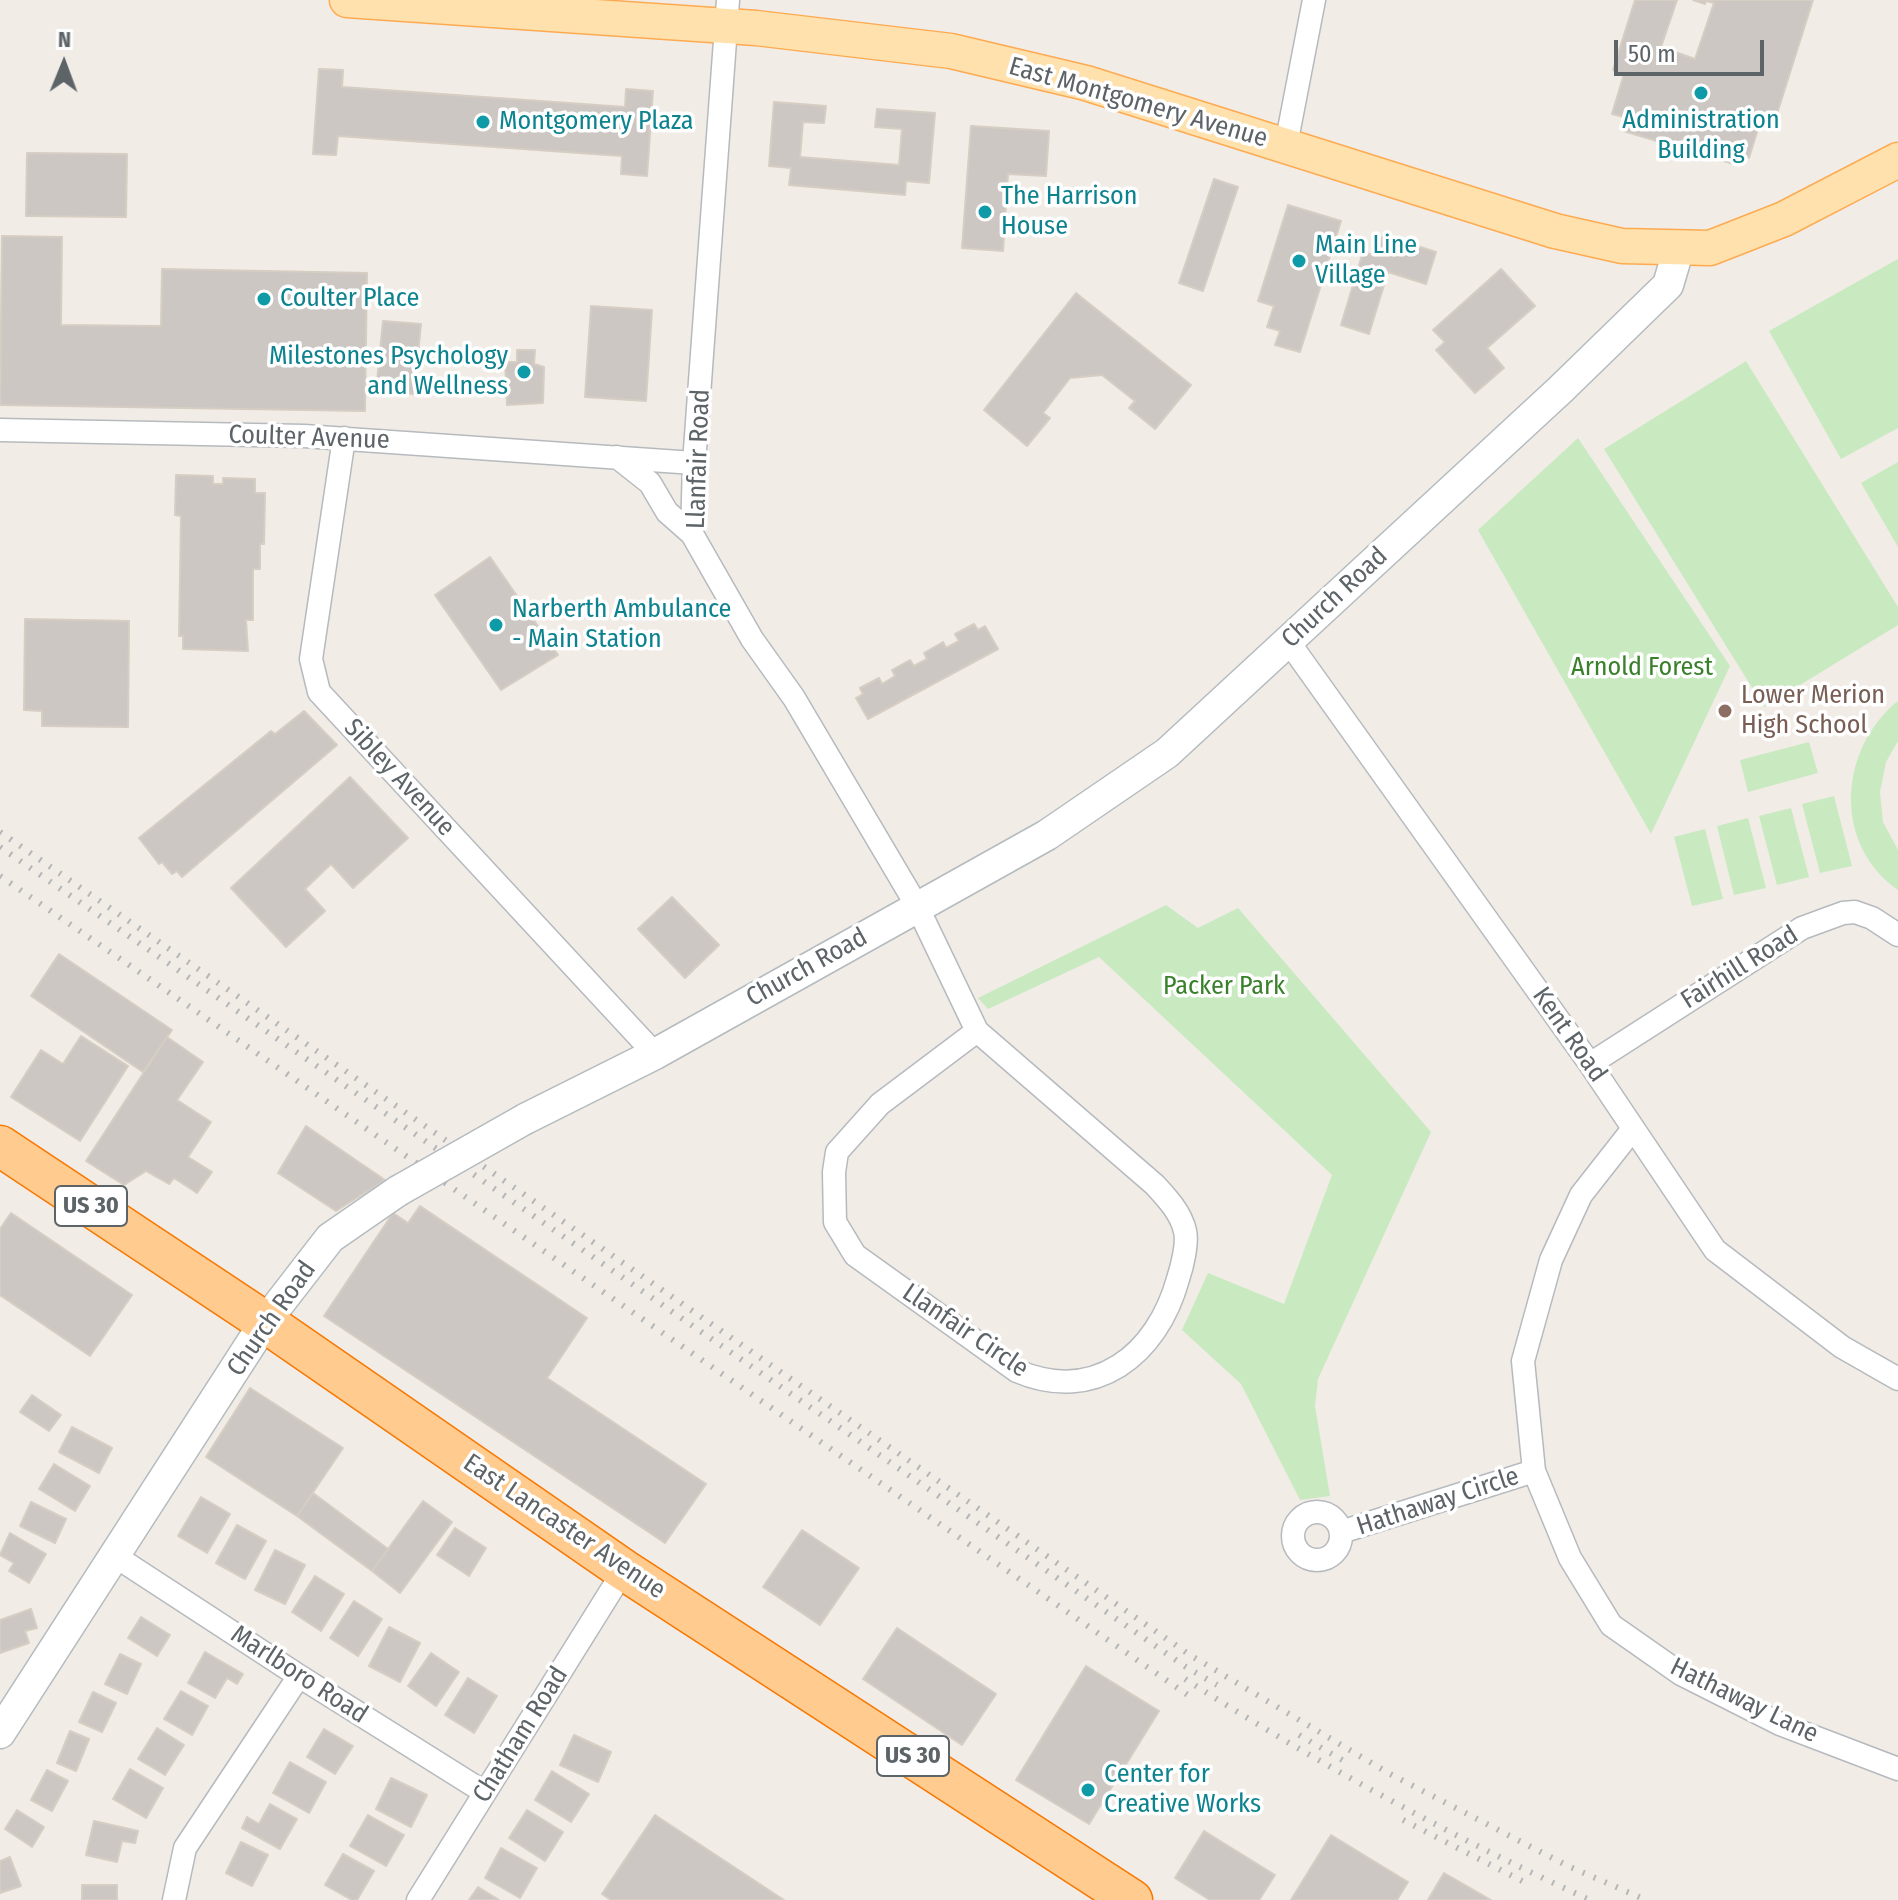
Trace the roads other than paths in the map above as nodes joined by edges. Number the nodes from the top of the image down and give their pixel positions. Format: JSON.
{"nodes":[{"id":1,"x":347,"y":0,"type":"edge"},
{"id":2,"x":1314,"y":0,"type":"edge"},
{"id":3,"x":727,"y":13,"type":"edge"},
{"id":4,"x":1286,"y":145,"type":"junction"},
{"id":5,"x":1898,"y":160,"type":"edge"},
{"id":6,"x":1679,"y":248,"type":"junction"},
{"id":7,"x":0,"y":430,"type":"edge"},
{"id":8,"x":344,"y":438,"type":"junction"},
{"id":9,"x":617,"y":457,"type":"junction"},
{"id":10,"x":694,"y":463,"type":"junction"},
{"id":11,"x":692,"y":534,"type":"junction"},
{"id":12,"x":1288,"y":641,"type":"junction"},
{"id":13,"x":917,"y":906,"type":"junction"},
{"id":14,"x":1898,"y":935,"type":"edge"},
{"id":15,"x":977,"y":1031,"type":"junction"},
{"id":16,"x":655,"y":1054,"type":"junction"},
{"id":17,"x":1590,"y":1064,"type":"junction"},
{"id":18,"x":1632,"y":1130,"type":"junction"},
{"id":19,"x":0,"y":1146,"type":"edge"},
{"id":20,"x":265,"y":1322,"type":"junction"},
{"id":21,"x":1898,"y":1379,"type":"edge"},
{"id":22,"x":1534,"y":1471,"type":"junction"},
{"id":23,"x":1341,"y":1532,"type":"dead end"},
{"id":24,"x":115,"y":1556,"type":"junction"},
{"id":25,"x":624,"y":1570,"type":"junction"},
{"id":26,"x":299,"y":1676,"type":"junction"},
{"id":27,"x":0,"y":1733,"type":"edge"},
{"id":28,"x":1898,"y":1769,"type":"edge"},
{"id":29,"x":484,"y":1792,"type":"junction"},
{"id":30,"x":174,"y":1900,"type":"edge"},
{"id":31,"x":418,"y":1900,"type":"edge"},
{"id":32,"x":1132,"y":1900,"type":"edge"}],
"edges":[{"from":1,"to":3,"type":"main road","name":"East Montgomery Avenue"},
{"from":2,"to":4,"type":"street"},
{"from":3,"to":4,"type":"main road","name":"East Montgomery Avenue"},
{"from":3,"to":10,"type":"street","name":"Llanfair Road"},
{"from":4,"to":6,"type":"main road","name":"East Montgomery Avenue"},
{"from":5,"to":6,"type":"main road","name":"East Montgomery Avenue"},
{"from":6,"to":12,"type":"street","name":"Church Road"},
{"from":7,"to":8,"type":"street","name":"Coulter Avenue"},
{"from":8,"to":9,"type":"street","name":"Coulter Avenue"},
{"from":8,"to":16,"type":"street","name":"Sibley Avenue"},
{"from":9,"to":10,"type":"street","name":"Coulter Avenue"},
{"from":9,"to":11,"type":"street"},
{"from":10,"to":11,"type":"street","name":"Llanfair Road"},
{"from":11,"to":13,"type":"street","name":"Llanfair Road"},
{"from":12,"to":13,"type":"street","name":"Church Road"},
{"from":12,"to":17,"type":"street","name":"Kent Road"},
{"from":13,"to":15,"type":"street","name":"Llanfair Circle"},
{"from":13,"to":16,"type":"street","name":"Church Road"},
{"from":14,"to":17,"type":"street","name":"Fairhill Road"},
{"from":15,"to":15,"type":"street","name":"Llanfair Circle"},
{"from":16,"to":20,"type":"street","name":"Church Road","bridge":true},
{"from":17,"to":18,"type":"street","name":"Kent Road"},
{"from":18,"to":21,"type":"street","name":"Kent Road"},
{"from":18,"to":22,"type":"street","name":"Hathaway Lane"},
{"from":19,"to":20,"type":"highway","name":"East Lancaster Avenue","number":"US 30"},
{"from":20,"to":24,"type":"street","name":"Church Road"},
{"from":20,"to":25,"type":"highway","name":"East Lancaster Avenue","number":"US 30"},
{"from":22,"to":23,"type":"street","name":"Hathaway Circle"},
{"from":22,"to":28,"type":"street","name":"Hathaway Lane"},
{"from":24,"to":26,"type":"street","name":"Marlboro Road"},
{"from":24,"to":27,"type":"street","name":"Church Road"},
{"from":25,"to":29,"type":"street","name":"Chatham Road"},
{"from":25,"to":32,"type":"highway","name":"East Lancaster Avenue","number":"US 30"},
{"from":26,"to":29,"type":"street","name":"Marlboro Road"},
{"from":26,"to":30,"type":"street"},
{"from":29,"to":31,"type":"street","name":"Chatham Road"}]}
